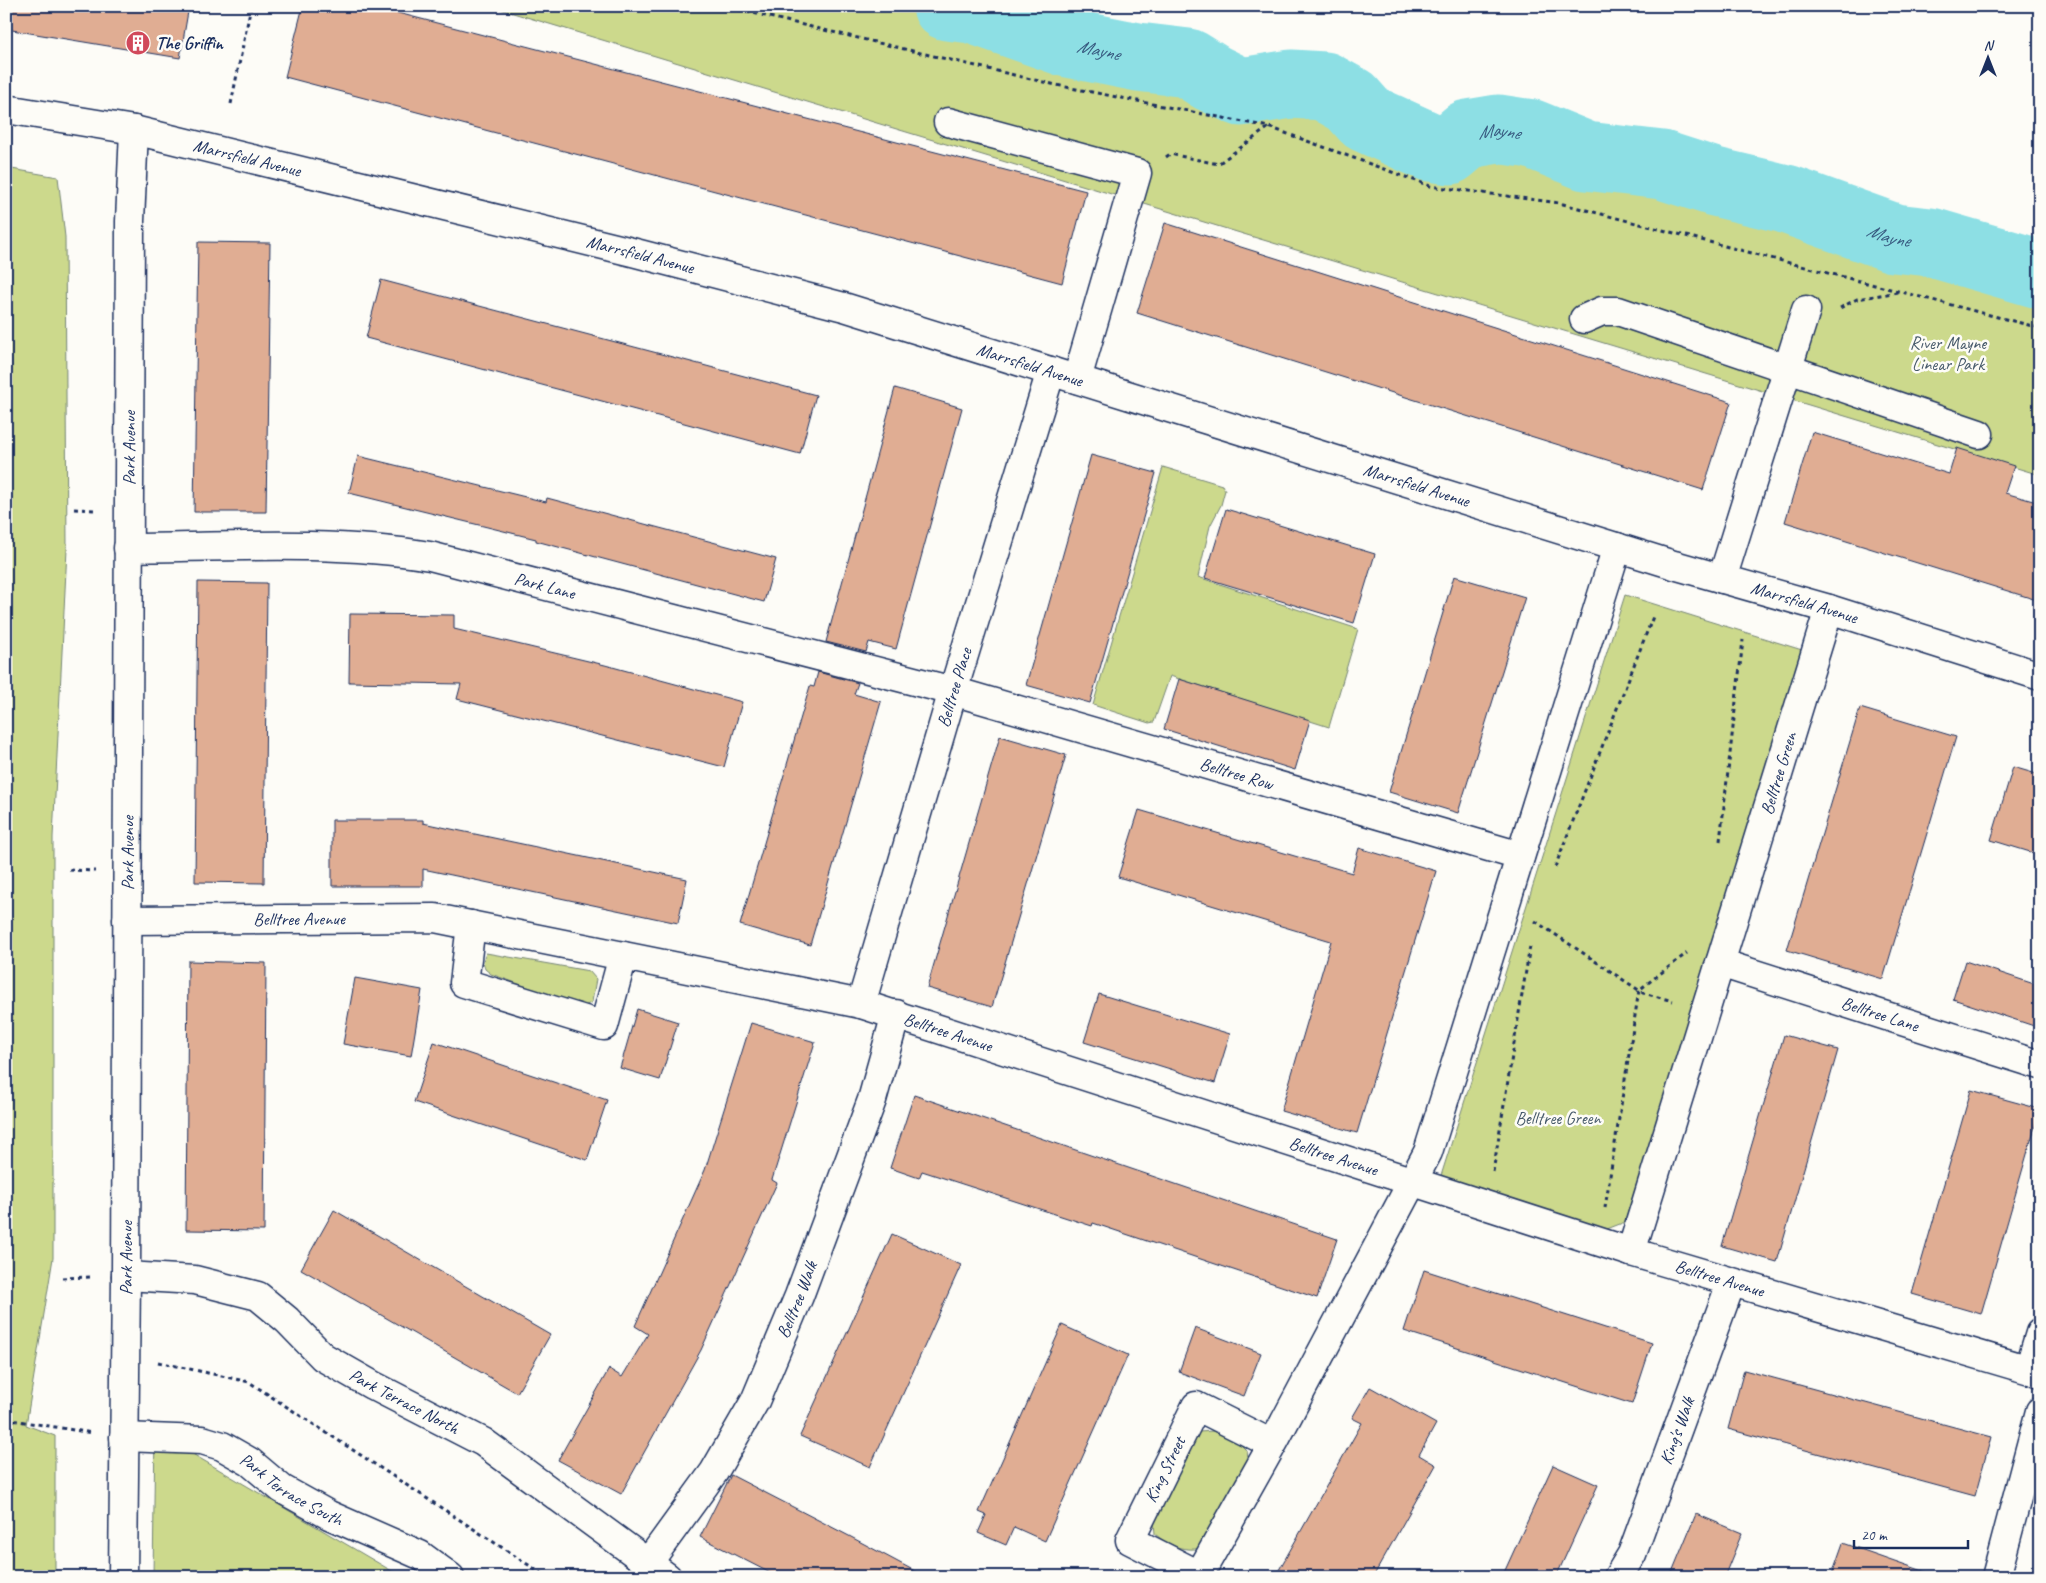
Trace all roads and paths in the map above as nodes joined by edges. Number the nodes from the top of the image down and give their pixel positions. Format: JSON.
{"nodes":[{"id":1,"x":251,"y":6,"type":"edge"},
{"id":2,"x":723,"y":6,"type":"edge"},
{"id":3,"x":231,"y":104,"type":"dead end"},
{"id":4,"x":6,"y":109,"type":"edge"},
{"id":5,"x":948,"y":122,"type":"dead end"},
{"id":6,"x":1269,"y":127,"type":"junction"},
{"id":7,"x":134,"y":130,"type":"junction"},
{"id":8,"x":1138,"y":173,"type":"junction"},
{"id":9,"x":1901,"y":292,"type":"junction"},
{"id":10,"x":1806,"y":310,"type":"joint"},
{"id":11,"x":1584,"y":319,"type":"dead end"},
{"id":12,"x":2040,"y":328,"type":"edge"},
{"id":13,"x":1788,"y":369,"type":"junction"},
{"id":14,"x":1051,"y":371,"type":"junction"},
{"id":15,"x":1077,"y":379,"type":"junction"},
{"id":16,"x":1979,"y":434,"type":"dead end"},
{"id":17,"x":1617,"y":547,"type":"junction"},
{"id":18,"x":128,"y":548,"type":"junction"},
{"id":19,"x":1722,"y":579,"type":"junction"},
{"id":20,"x":1829,"y":609,"type":"junction"},
{"id":21,"x":1654,"y":614,"type":"dead end"},
{"id":22,"x":1743,"y":640,"type":"dead end"},
{"id":23,"x":2040,"y":676,"type":"edge"},
{"id":24,"x":953,"y":691,"type":"junction"},
{"id":25,"x":1719,"y":847,"type":"dead end"},
{"id":26,"x":1520,"y":856,"type":"junction"},
{"id":27,"x":1552,"y":874,"type":"dead end"},
{"id":28,"x":1506,"y":904,"type":"junction"},
{"id":29,"x":127,"y":920,"type":"junction"},
{"id":30,"x":1534,"y":920,"type":"junction"},
{"id":31,"x":471,"y":925,"type":"junction"},
{"id":32,"x":1533,"y":930,"type":"dead end"},
{"id":33,"x":1531,"y":940,"type":"dead end"},
{"id":34,"x":1694,"y":948,"type":"dead end"},
{"id":35,"x":623,"y":956,"type":"junction"},
{"id":36,"x":1720,"y":962,"type":"junction"},
{"id":37,"x":1638,"y":990,"type":"junction"},
{"id":38,"x":861,"y":1004,"type":"junction"},
{"id":39,"x":1705,"y":1011,"type":"junction"},
{"id":40,"x":896,"y":1014,"type":"junction"},
{"id":41,"x":2040,"y":1066,"type":"edge"},
{"id":42,"x":1493,"y":1176,"type":"dead end"},
{"id":43,"x":1412,"y":1181,"type":"junction"},
{"id":44,"x":1604,"y":1218,"type":"dead end"},
{"id":45,"x":1631,"y":1252,"type":"junction"},
{"id":46,"x":126,"y":1276,"type":"junction"},
{"id":47,"x":1731,"y":1282,"type":"junction"},
{"id":48,"x":2040,"y":1333,"type":"edge"},
{"id":49,"x":125,"y":1355,"type":"junction"},
{"id":50,"x":2034,"y":1371,"type":"edge"},
{"id":51,"x":2040,"y":1411,"type":"edge"},
{"id":52,"x":6,"y":1420,"type":"edge"},
{"id":53,"x":124,"y":1437,"type":"junction"},
{"id":54,"x":1272,"y":1444,"type":"junction"},
{"id":55,"x":658,"y":1570,"type":"edge"},
{"id":56,"x":1199,"y":1576,"type":"edge"},
{"id":57,"x":123,"y":1577,"type":"edge"},
{"id":58,"x":450,"y":1577,"type":"edge"},
{"id":59,"x":547,"y":1577,"type":"edge"},
{"id":60,"x":1618,"y":1577,"type":"edge"},
{"id":61,"x":1996,"y":1577,"type":"edge"}],
"edges":[{"from":1,"to":3,"type":"path"},
{"from":2,"to":6,"type":"path"},
{"from":4,"to":7,"type":"street","name":"Marrsfield Avenue"},
{"from":5,"to":8,"type":"street"},
{"from":6,"to":8,"type":"path"},
{"from":6,"to":9,"type":"path"},
{"from":7,"to":14,"type":"street","name":"Marrsfield Avenue"},
{"from":7,"to":18,"type":"street","name":"Park Avenue"},
{"from":8,"to":15,"type":"street"},
{"from":9,"to":10,"type":"path"},
{"from":9,"to":12,"type":"path"},
{"from":10,"to":13,"type":"street"},
{"from":11,"to":13,"type":"street"},
{"from":13,"to":16,"type":"street"},
{"from":13,"to":19,"type":"street"},
{"from":14,"to":15,"type":"street","name":"Marrsfield Avenue"},
{"from":14,"to":24,"type":"street","name":"Belltree Place"},
{"from":15,"to":17,"type":"street","name":"Marrsfield Avenue"},
{"from":17,"to":19,"type":"street","name":"Marrsfield Avenue"},
{"from":17,"to":26,"type":"street"},
{"from":18,"to":24,"type":"street","name":"Park Lane"},
{"from":18,"to":29,"type":"street","name":"Park Avenue"},
{"from":19,"to":20,"type":"street","name":"Marrsfield Avenue"},
{"from":20,"to":23,"type":"street","name":"Marrsfield Avenue"},
{"from":20,"to":36,"type":"street","name":"Belltree Green"},
{"from":21,"to":27,"type":"path"},
{"from":22,"to":25,"type":"path"},
{"from":24,"to":26,"type":"street","name":"Belltree Row"},
{"from":24,"to":38,"type":"street","name":"Belltree Place"},
{"from":26,"to":28,"type":"street"},
{"from":28,"to":30,"type":"path"},
{"from":28,"to":43,"type":"street"},
{"from":29,"to":31,"type":"street","name":"Belltree Avenue"},
{"from":29,"to":46,"type":"street","name":"Park Avenue"},
{"from":30,"to":32,"type":"path"},
{"from":30,"to":37,"type":"path"},
{"from":31,"to":35,"type":"street","name":"Belltree Avenue"},
{"from":31,"to":35,"type":"street"},
{"from":33,"to":42,"type":"path"},
{"from":34,"to":37,"type":"path"},
{"from":35,"to":38,"type":"street","name":"Belltree Avenue"},
{"from":36,"to":39,"type":"street","name":"Belltree Green"},
{"from":36,"to":41,"type":"street","name":"Belltree Lane"},
{"from":37,"to":39,"type":"path"},
{"from":37,"to":44,"type":"path"},
{"from":38,"to":40,"type":"street","name":"Belltree Avenue"},
{"from":39,"to":45,"type":"street","name":"Belltree Green"},
{"from":40,"to":43,"type":"street","name":"Belltree Avenue"},
{"from":40,"to":55,"type":"street","name":"Belltree Walk"},
{"from":43,"to":45,"type":"street","name":"Belltree Avenue"},
{"from":43,"to":54,"type":"street","name":"King Street"},
{"from":45,"to":47,"type":"street","name":"Belltree Avenue"},
{"from":46,"to":49,"type":"street","name":"Park Avenue"},
{"from":46,"to":55,"type":"street","name":"Park Terrace North"},
{"from":47,"to":50,"type":"street","name":"Belltree Avenue"},
{"from":47,"to":60,"type":"street","name":"King's Walk"},
{"from":48,"to":50,"type":"street"},
{"from":49,"to":53,"type":"street","name":"Park Avenue"},
{"from":49,"to":59,"type":"path"},
{"from":51,"to":61,"type":"street"},
{"from":52,"to":53,"type":"path"},
{"from":53,"to":57,"type":"street","name":"Park Avenue"},
{"from":53,"to":58,"type":"street","name":"Park Terrace South"},
{"from":54,"to":56,"type":"street","name":"King Street"},
{"from":54,"to":56,"type":"street","name":"King Street"}]}
